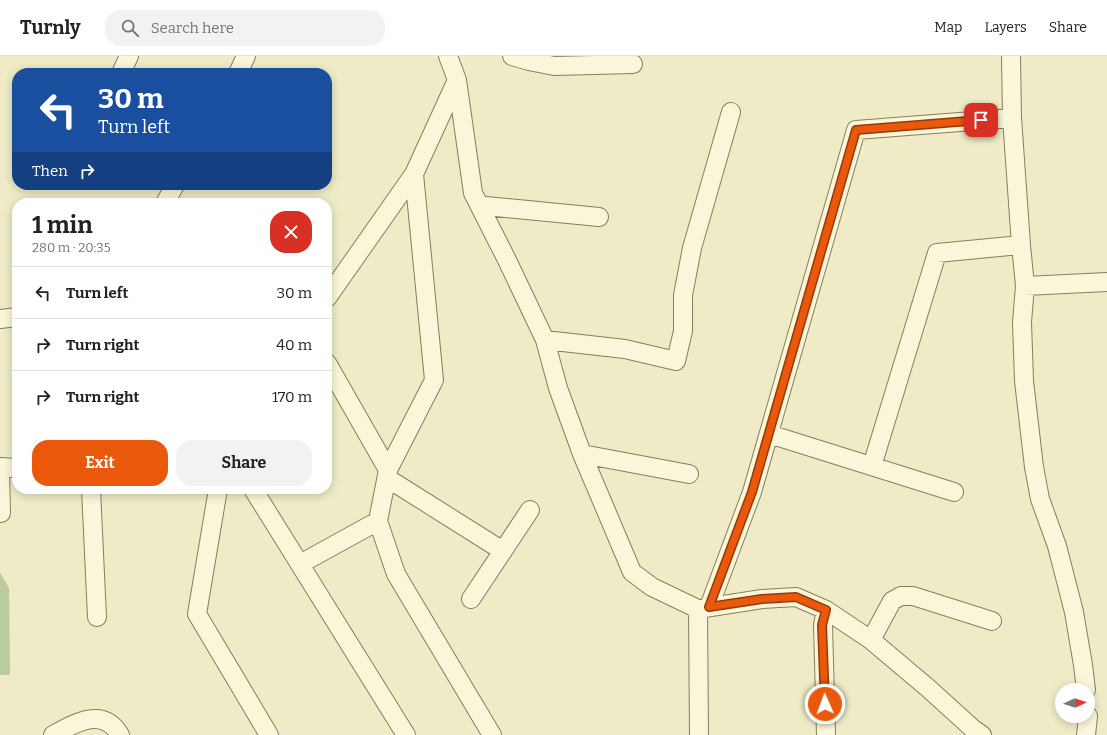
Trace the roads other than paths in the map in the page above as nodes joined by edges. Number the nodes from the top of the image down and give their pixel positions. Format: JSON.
{"nodes":[{"id":1,"x":129,"y":56,"type":"edge"},
{"id":2,"x":246,"y":56,"type":"edge"},
{"id":3,"x":448,"y":56,"type":"edge"},
{"id":4,"x":512,"y":56,"type":"edge"},
{"id":5,"x":1011,"y":56,"type":"edge"},
{"id":6,"x":633,"y":64,"type":"dead end"},
{"id":7,"x":123,"y":68,"type":"edge"},
{"id":8,"x":240,"y":68,"type":"edge"},
{"id":9,"x":456,"y":80,"type":"junction"},
{"id":10,"x":731,"y":112,"type":"dead end"},
{"id":11,"x":1012,"y":118,"type":"junction"},
{"id":12,"x":414,"y":174,"type":"junction"},
{"id":13,"x":480,"y":207,"type":"junction"},
{"id":14,"x":598,"y":217,"type":"dead end"},
{"id":15,"x":1021,"y":245,"type":"junction"},
{"id":16,"x":1107,"y":282,"type":"edge"},
{"id":17,"x":1025,"y":286,"type":"junction"},
{"id":18,"x":332,"y":291,"type":"edge"},
{"id":19,"x":12,"y":318,"type":"edge"},
{"id":20,"x":0,"y":319,"type":"edge"},
{"id":21,"x":545,"y":340,"type":"junction"},
{"id":22,"x":332,"y":372,"type":"edge"},
{"id":23,"x":769,"y":434,"type":"junction"},
{"id":24,"x":582,"y":454,"type":"junction"},
{"id":25,"x":872,"y":466,"type":"junction"},
{"id":26,"x":0,"y":467,"type":"edge"},
{"id":27,"x":12,"y":468,"type":"edge"},
{"id":28,"x":388,"y":474,"type":"junction"},
{"id":29,"x":689,"y":474,"type":"dead end"},
{"id":30,"x":954,"y":492,"type":"dead end"},
{"id":31,"x":90,"y":494,"type":"edge"},
{"id":32,"x":217,"y":494,"type":"edge"},
{"id":33,"x":256,"y":494,"type":"edge"},
{"id":34,"x":530,"y":510,"type":"dead end"},
{"id":35,"x":1,"y":513,"type":"dead end"},
{"id":36,"x":378,"y":521,"type":"junction"},
{"id":37,"x":503,"y":550,"type":"junction"},
{"id":38,"x":300,"y":564,"type":"junction"},
{"id":39,"x":471,"y":599,"type":"dead end"},
{"id":40,"x":703,"y":608,"type":"junction"},
{"id":41,"x":826,"y":610,"type":"junction"},
{"id":42,"x":97,"y":616,"type":"dead end"},
{"id":43,"x":992,"y":621,"type":"dead end"},
{"id":44,"x":872,"y":640,"type":"junction"},
{"id":45,"x":1085,"y":683,"type":"edge"},
{"id":46,"x":1087,"y":723,"type":"edge"},
{"id":47,"x":973,"y":733,"type":"edge"},
{"id":48,"x":53,"y":735,"type":"edge"},
{"id":49,"x":120,"y":735,"type":"edge"},
{"id":50,"x":269,"y":735,"type":"edge"},
{"id":51,"x":406,"y":735,"type":"edge"},
{"id":52,"x":492,"y":735,"type":"edge"},
{"id":53,"x":699,"y":735,"type":"edge"},
{"id":54,"x":826,"y":735,"type":"edge"},
{"id":55,"x":1086,"y":735,"type":"edge"}],
"edges":[{"from":1,"to":7,"type":"street"},
{"from":2,"to":8,"type":"street"},
{"from":3,"to":9,"type":"street"},
{"from":4,"to":6,"type":"street"},
{"from":5,"to":11,"type":"street"},
{"from":9,"to":12,"type":"street"},
{"from":9,"to":13,"type":"street"},
{"from":10,"to":21,"type":"street"},
{"from":11,"to":15,"type":"street"},
{"from":11,"to":23,"type":"street"},
{"from":12,"to":18,"type":"street"},
{"from":12,"to":28,"type":"street"},
{"from":13,"to":14,"type":"street"},
{"from":13,"to":21,"type":"street"},
{"from":15,"to":17,"type":"street"},
{"from":15,"to":25,"type":"street"},
{"from":16,"to":17,"type":"street"},
{"from":17,"to":45,"type":"street"},
{"from":19,"to":20,"type":"street"},
{"from":21,"to":24,"type":"street"},
{"from":22,"to":28,"type":"street"},
{"from":23,"to":25,"type":"street"},
{"from":23,"to":40,"type":"street"},
{"from":24,"to":29,"type":"street"},
{"from":24,"to":40,"type":"street"},
{"from":25,"to":30,"type":"street"},
{"from":26,"to":27,"type":"street"},
{"from":26,"to":35,"type":"street"},
{"from":28,"to":36,"type":"street"},
{"from":28,"to":37,"type":"street"},
{"from":31,"to":42,"type":"street"},
{"from":32,"to":50,"type":"street"},
{"from":33,"to":38,"type":"street"},
{"from":34,"to":37,"type":"street"},
{"from":36,"to":38,"type":"street"},
{"from":36,"to":52,"type":"street"},
{"from":37,"to":39,"type":"street"},
{"from":38,"to":51,"type":"street"},
{"from":40,"to":41,"type":"street"},
{"from":40,"to":53,"type":"street"},
{"from":41,"to":44,"type":"street"},
{"from":41,"to":54,"type":"street"},
{"from":43,"to":44,"type":"street"},
{"from":44,"to":47,"type":"street"},
{"from":46,"to":55,"type":"street"},
{"from":48,"to":49,"type":"street"}]}
